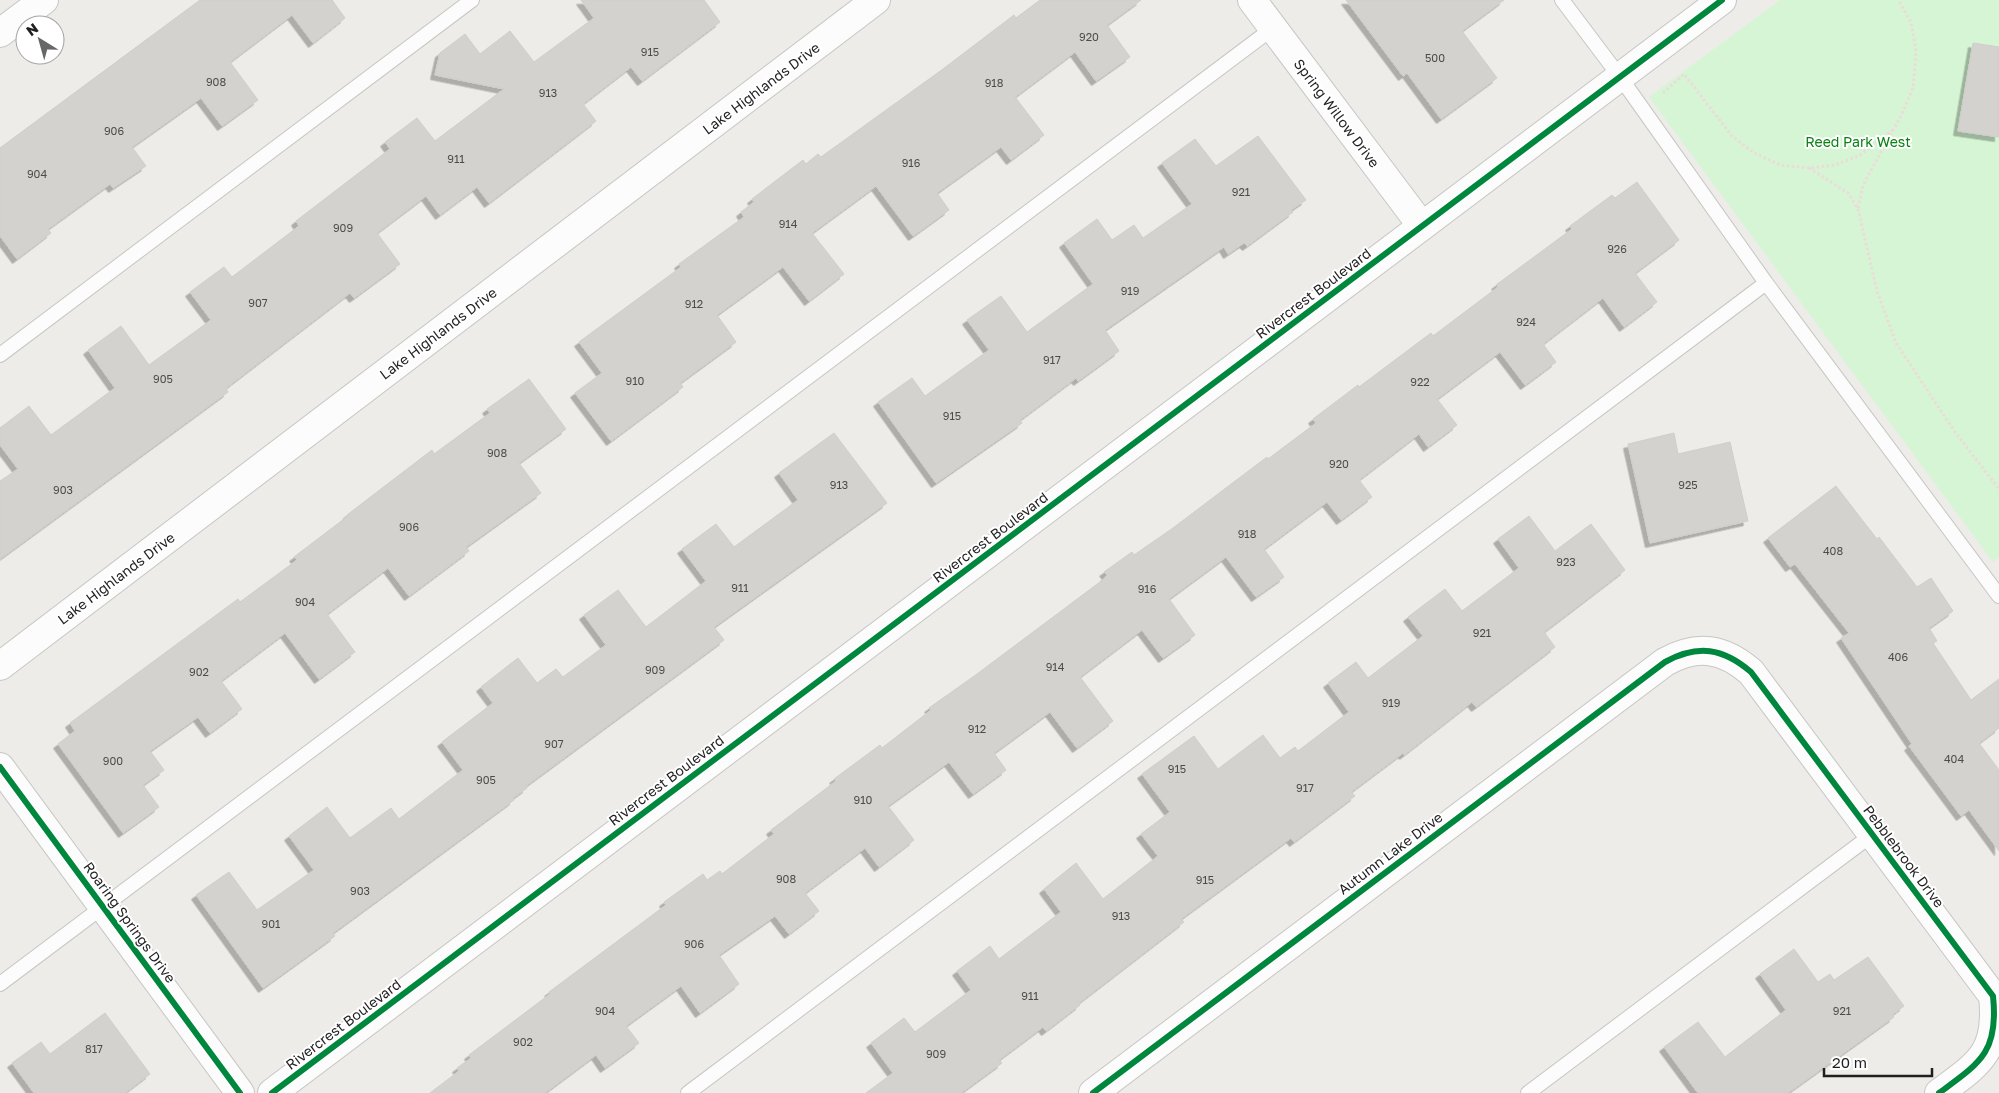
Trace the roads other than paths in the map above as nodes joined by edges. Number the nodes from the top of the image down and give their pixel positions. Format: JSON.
{"nodes":[{"id":1,"x":44,"y":0,"type":"edge"},
{"id":2,"x":472,"y":0,"type":"edge"},
{"id":3,"x":876,"y":0,"type":"edge"},
{"id":4,"x":1252,"y":0,"type":"edge"},
{"id":5,"x":1562,"y":0,"type":"edge"},
{"id":6,"x":1722,"y":0,"type":"edge"},
{"id":7,"x":1272,"y":28,"type":"junction"},
{"id":8,"x":0,"y":33,"type":"edge"},
{"id":9,"x":1620,"y":77,"type":"junction"},
{"id":10,"x":1422,"y":226,"type":"junction"},
{"id":11,"x":1766,"y":283,"type":"junction"},
{"id":12,"x":0,"y":355,"type":"edge"},
{"id":13,"x":1999,"y":596,"type":"edge"},
{"id":14,"x":1710,"y":650,"type":"joint"},
{"id":15,"x":0,"y":666,"type":"edge"},
{"id":16,"x":0,"y":767,"type":"edge"},
{"id":17,"x":1873,"y":834,"type":"junction"},
{"id":18,"x":103,"y":907,"type":"junction"},
{"id":19,"x":0,"y":984,"type":"edge"},
{"id":20,"x":240,"y":1093,"type":"edge"},
{"id":21,"x":272,"y":1093,"type":"edge"},
{"id":22,"x":688,"y":1093,"type":"edge"},
{"id":23,"x":1093,"y":1093,"type":"edge"},
{"id":24,"x":1528,"y":1093,"type":"edge"},
{"id":25,"x":1939,"y":1093,"type":"edge"}],
"edges":[{"from":1,"to":8,"type":"street"},
{"from":2,"to":12,"type":"lane"},
{"from":3,"to":15,"type":"street","name":"Lake Highlands Drive"},
{"from":4,"to":7,"type":"street","name":"Spring Willow Drive"},
{"from":5,"to":9,"type":"lane"},
{"from":6,"to":9,"type":"street","name":"Rivercrest Boulevard"},
{"from":7,"to":10,"type":"street","name":"Spring Willow Drive"},
{"from":7,"to":18,"type":"lane"},
{"from":9,"to":10,"type":"street","name":"Rivercrest Boulevard"},
{"from":9,"to":11,"type":"lane"},
{"from":10,"to":21,"type":"street","name":"Rivercrest Boulevard"},
{"from":11,"to":13,"type":"lane"},
{"from":11,"to":22,"type":"lane"},
{"from":14,"to":17,"type":"street","name":"Pebblebrook Drive"},
{"from":14,"to":23,"type":"street","name":"Autumn Lake Drive"},
{"from":16,"to":18,"type":"street","name":"Roaring Springs Drive"},
{"from":17,"to":24,"type":"lane"},
{"from":17,"to":25,"type":"street","name":"Pebblebrook Drive"},
{"from":18,"to":19,"type":"lane"},
{"from":18,"to":20,"type":"street","name":"Roaring Springs Drive"}]}
